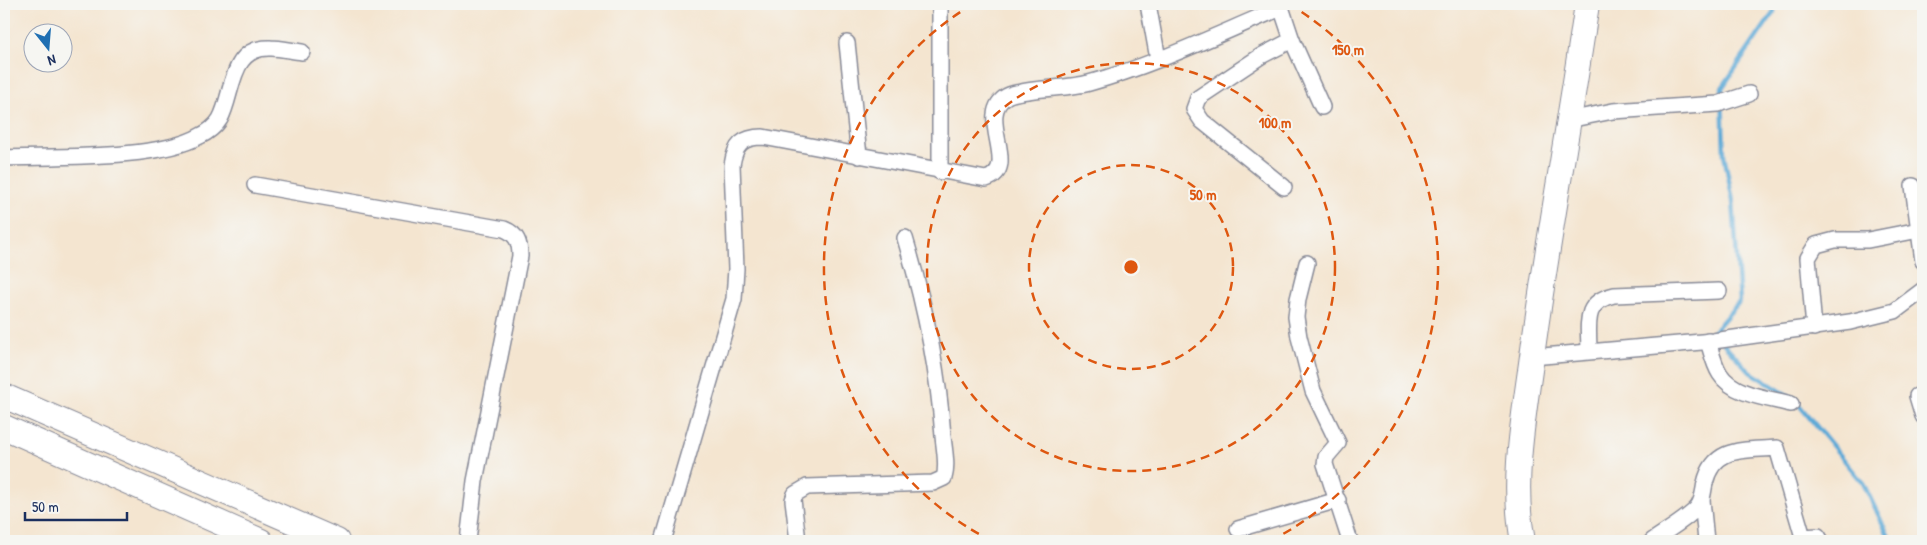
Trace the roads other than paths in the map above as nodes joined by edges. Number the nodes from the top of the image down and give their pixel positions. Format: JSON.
{"nodes":[{"id":1,"x":940,"y":4,"type":"edge"},
{"id":2,"x":1148,"y":4,"type":"edge"},
{"id":3,"x":1573,"y":4,"type":"edge"},
{"id":4,"x":1587,"y":4,"type":"edge"},
{"id":5,"x":1280,"y":6,"type":"edge"},
{"id":6,"x":1292,"y":40,"type":"junction"},
{"id":7,"x":847,"y":43,"type":"dead end"},
{"id":8,"x":302,"y":52,"type":"dead end"},
{"id":9,"x":1158,"y":59,"type":"junction"},
{"id":10,"x":1749,"y":94,"type":"dead end"},
{"id":11,"x":1322,"y":107,"type":"dead end"},
{"id":12,"x":1568,"y":120,"type":"junction"},
{"id":13,"x":859,"y":156,"type":"junction"},
{"id":14,"x":4,"y":158,"type":"edge"},
{"id":15,"x":940,"y":172,"type":"junction"},
{"id":16,"x":255,"y":185,"type":"dead end"},
{"id":17,"x":1912,"y":186,"type":"dead end"},
{"id":18,"x":1284,"y":187,"type":"dead end"},
{"id":19,"x":1919,"y":230,"type":"junction"},
{"id":20,"x":905,"y":238,"type":"dead end"},
{"id":21,"x":1923,"y":261,"type":"edge"},
{"id":22,"x":1307,"y":263,"type":"dead end"},
{"id":23,"x":1923,"y":290,"type":"edge"},
{"id":24,"x":1719,"y":291,"type":"dead end"},
{"id":25,"x":1814,"y":328,"type":"junction"},
{"id":26,"x":1710,"y":341,"type":"junction"},
{"id":27,"x":1590,"y":351,"type":"junction"},
{"id":28,"x":1532,"y":357,"type":"junction"},
{"id":29,"x":4,"y":396,"type":"edge"},
{"id":30,"x":1917,"y":396,"type":"dead end"},
{"id":31,"x":1790,"y":404,"type":"dead end"},
{"id":32,"x":1923,"y":416,"type":"edge"},
{"id":33,"x":4,"y":427,"type":"edge"},
{"id":34,"x":1338,"y":500,"type":"junction"},
{"id":35,"x":1702,"y":500,"type":"junction"},
{"id":36,"x":1238,"y":529,"type":"dead end"},
{"id":37,"x":315,"y":536,"type":"edge"},
{"id":38,"x":261,"y":541,"type":"edge"},
{"id":39,"x":337,"y":541,"type":"edge"},
{"id":40,"x":468,"y":541,"type":"edge"},
{"id":41,"x":663,"y":541,"type":"edge"},
{"id":42,"x":798,"y":541,"type":"edge"},
{"id":43,"x":1350,"y":541,"type":"edge"},
{"id":44,"x":1511,"y":541,"type":"edge"},
{"id":45,"x":1523,"y":541,"type":"edge"},
{"id":46,"x":1652,"y":541,"type":"edge"},
{"id":47,"x":1706,"y":541,"type":"edge"},
{"id":48,"x":1821,"y":541,"type":"edge"}],
"edges":[{"from":1,"to":15,"type":"street"},
{"from":2,"to":9,"type":"street"},
{"from":3,"to":44,"type":"highway"},
{"from":4,"to":12,"type":"highway"},
{"from":5,"to":6,"type":"street"},
{"from":5,"to":9,"type":"street"},
{"from":6,"to":11,"type":"street"},
{"from":6,"to":18,"type":"street"},
{"from":7,"to":13,"type":"street"},
{"from":8,"to":14,"type":"street"},
{"from":9,"to":15,"type":"street"},
{"from":10,"to":12,"type":"street"},
{"from":12,"to":28,"type":"highway"},
{"from":13,"to":15,"type":"street"},
{"from":13,"to":41,"type":"street"},
{"from":16,"to":40,"type":"street"},
{"from":17,"to":19,"type":"street"},
{"from":19,"to":21,"type":"street"},
{"from":19,"to":25,"type":"street"},
{"from":20,"to":42,"type":"street"},
{"from":22,"to":34,"type":"street"},
{"from":23,"to":25,"type":"street"},
{"from":24,"to":27,"type":"street"},
{"from":25,"to":26,"type":"street"},
{"from":26,"to":27,"type":"street"},
{"from":26,"to":31,"type":"street"},
{"from":27,"to":28,"type":"street"},
{"from":28,"to":45,"type":"highway"},
{"from":29,"to":37,"type":"highway"},
{"from":30,"to":32,"type":"street"},
{"from":33,"to":38,"type":"highway"},
{"from":34,"to":36,"type":"street"},
{"from":34,"to":43,"type":"street"},
{"from":35,"to":46,"type":"street"},
{"from":35,"to":47,"type":"street"},
{"from":35,"to":48,"type":"street"},
{"from":37,"to":39,"type":"highway"}]}
